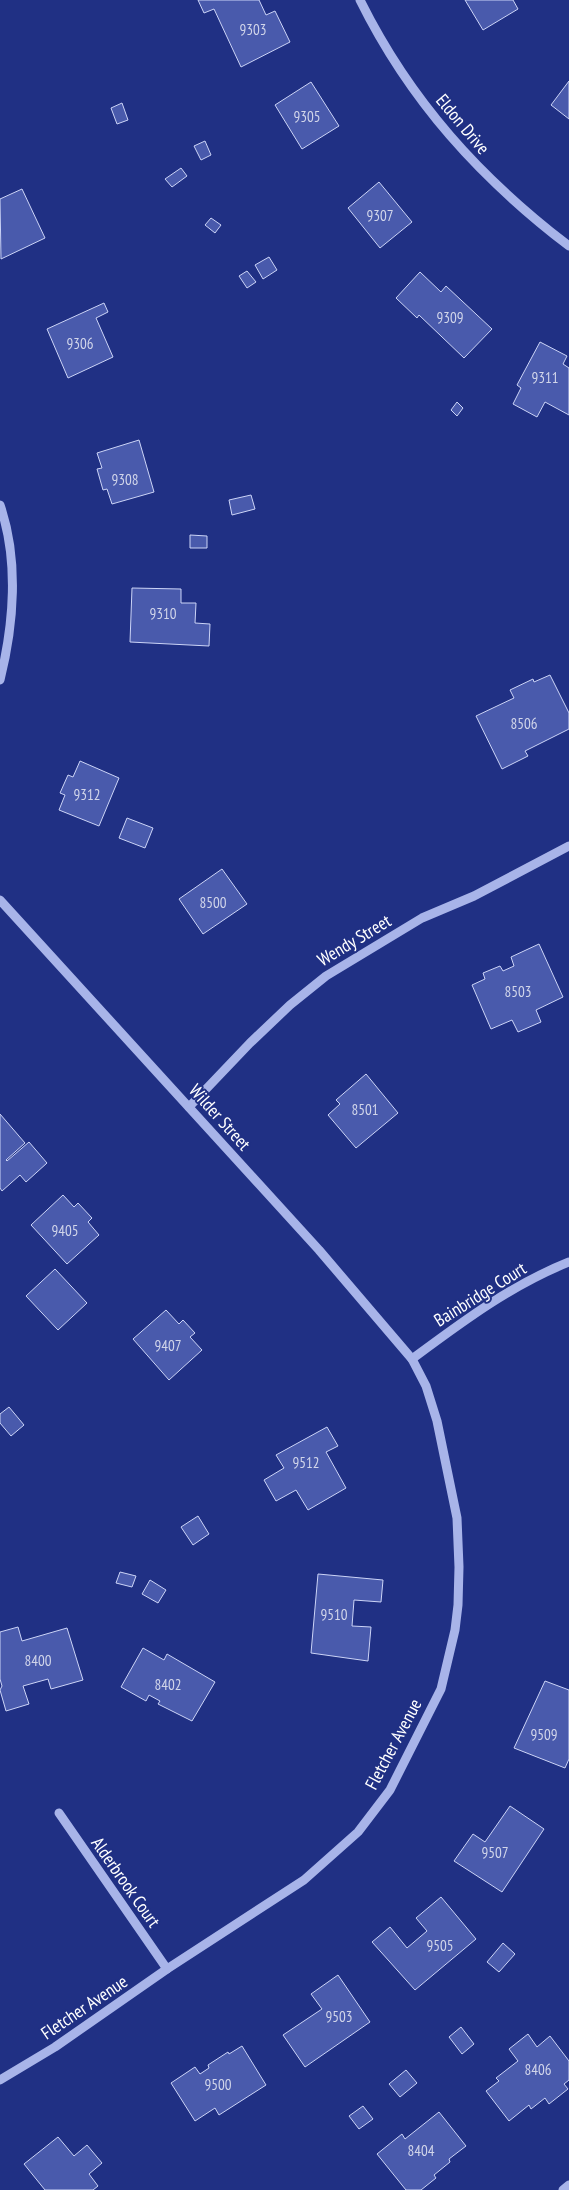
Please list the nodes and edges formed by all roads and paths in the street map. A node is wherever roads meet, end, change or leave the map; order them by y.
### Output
1 (360, 0) edge
2 (569, 246) edge
3 (0, 505) edge
4 (0, 680) edge
5 (569, 846) edge
6 (0, 900) edge
7 (189, 1107) junction
8 (569, 1262) edge
9 (412, 1359) junction
10 (59, 1813) dead end
11 (167, 1970) junction
12 (0, 2080) edge
13 (569, 2185) edge
14 (563, 2190) edge

1 - 2 street, Eldon Drive
3 - 4 street
5 - 7 street, Wendy Street
6 - 7 street, Wilder Street
7 - 9 street, Wilder Street
8 - 9 street, Bainbridge Court
9 - 11 street, Fletcher Avenue
10 - 11 street, Alderbrook Court
11 - 12 street, Fletcher Avenue
13 - 14 street

